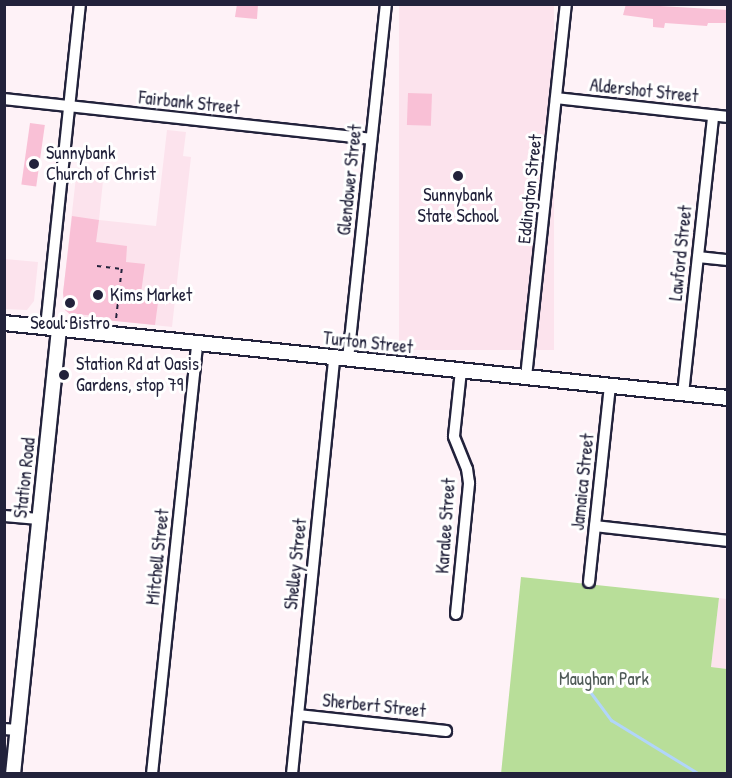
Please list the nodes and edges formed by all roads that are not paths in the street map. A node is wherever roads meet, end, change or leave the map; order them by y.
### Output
1 (80, 4) edge
2 (386, 4) edge
3 (566, 4) edge
4 (556, 98) junction
5 (4, 99) edge
6 (69, 106) junction
7 (713, 116) junction
8 (728, 117) edge
9 (370, 139) junction
10 (698, 257) junction
11 (728, 260) edge
12 (4, 323) edge
13 (52, 328) junction
14 (197, 344) junction
15 (334, 357) junction
16 (348, 359) junction
17 (461, 371) junction
18 (526, 377) junction
19 (610, 386) junction
20 (683, 394) junction
21 (728, 398) edge
22 (4, 516) edge
23 (39, 519) junction
24 (595, 526) junction
25 (728, 541) edge
26 (589, 582) dead end
27 (456, 614) dead end
28 (298, 715) junction
29 (11, 730) edge
30 (446, 731) dead end
31 (13, 774) edge
32 (152, 774) edge
33 (292, 774) edge

1 - 6 street, Station Road
2 - 9 street, Glendower Street
3 - 4 street, Eddington Street
4 - 7 street, Aldershot Street
4 - 18 street, Eddington Street
5 - 6 street, Fairbank Street
6 - 9 street, Fairbank Street
6 - 13 street, Station Road
7 - 8 street, Aldershot Street
7 - 10 street, Lawford Street
9 - 16 street, Glendower Street
10 - 11 street
10 - 20 street, Lawford Street
12 - 13 street, Turton Street
13 - 14 street, Turton Street
13 - 23 street, Station Road
14 - 15 street, Turton Street
14 - 32 street, Mitchell Street
15 - 16 street, Turton Street
15 - 28 street, Shelley Street
16 - 17 street, Turton Street
17 - 18 street, Turton Street
17 - 27 street, Karalee Street
18 - 19 street, Turton Street
19 - 20 street, Turton Street
19 - 24 street, Jamaica Street
20 - 21 street, Turton Street
22 - 23 street
23 - 29 street, Station Road
24 - 25 street
24 - 26 street, Jamaica Street
28 - 30 street, Sherbert Street
28 - 33 street, Shelley Street
29 - 31 street, Station Road

